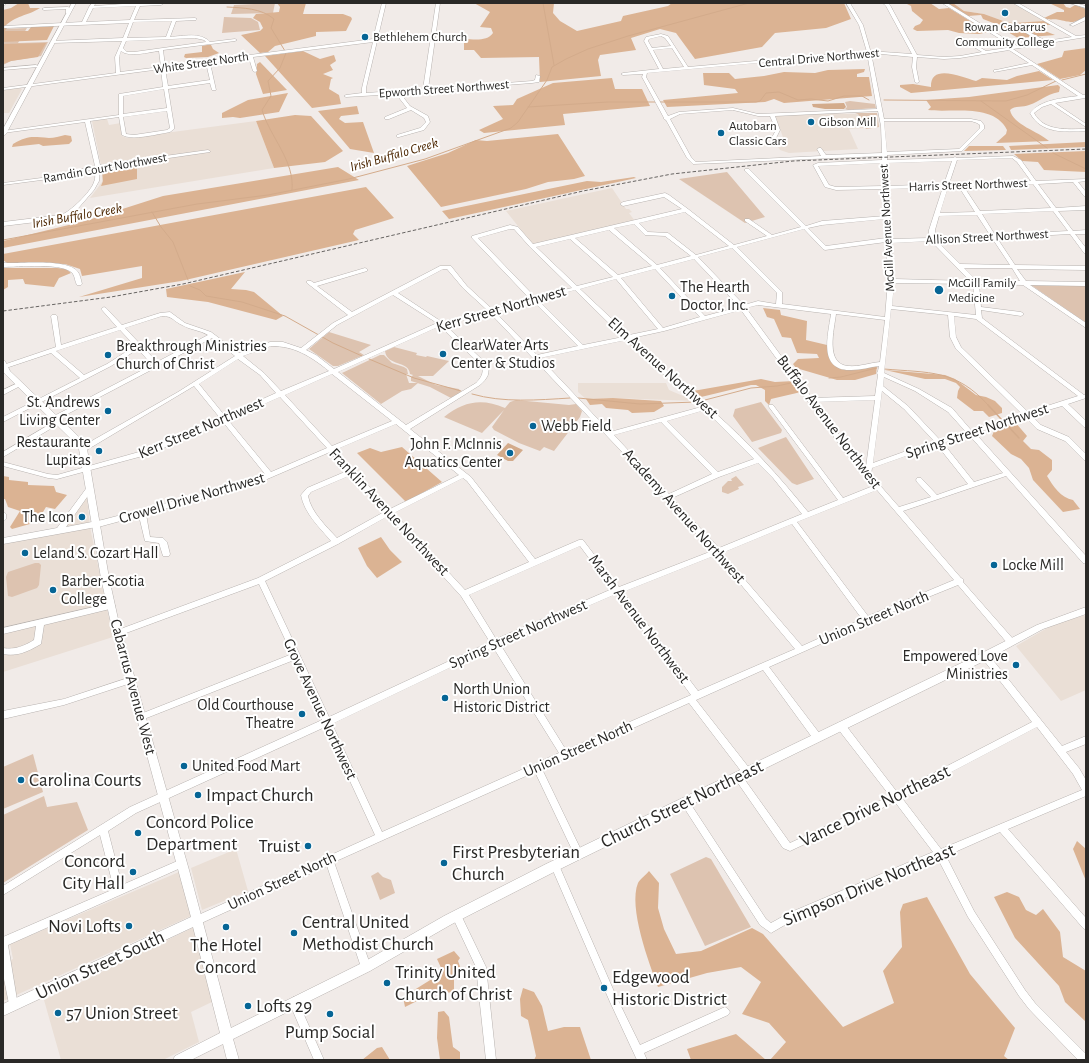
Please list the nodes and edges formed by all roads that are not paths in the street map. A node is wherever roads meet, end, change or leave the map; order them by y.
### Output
1 (72, 3) edge
2 (384, 3) edge
3 (438, 3) edge
4 (848, 3) edge
5 (851, 3) edge
6 (885, 3) edge
7 (944, 3) edge
8 (1015, 3) edge
9 (1072, 3) edge
10 (138, 4) edge
11 (161, 4) edge
12 (92, 5) edge
13 (1086, 7) edge
14 (44, 9) dead end
15 (68, 10) junction
16 (854, 11) junction
17 (1086, 18) edge
18 (195, 19) dead end
19 (174, 20) junction
20 (131, 22) junction
21 (83, 24) junction
22 (1072, 24) dead end
23 (59, 25) junction
24 (5, 27) dead end
25 (1018, 27) dead end
26 (1086, 36) edge
27 (168, 38) junction
28 (962, 38) dead end
29 (1076, 38) junction
30 (124, 40) junction
31 (235, 40) dead end
32 (375, 40) junction
33 (52, 42) junction
34 (209, 43) junction
35 (1046, 43) junction
36 (674, 47) junction
37 (1017, 48) junction
38 (651, 49) junction
39 (1010, 49) junction
40 (161, 50) junction
41 (121, 51) junction
42 (869, 52) junction
43 (986, 53) junction
44 (915, 55) junction
45 (251, 56) junction
46 (208, 62) junction
47 (1033, 64) junction
48 (36, 66) junction
49 (163, 68) junction
50 (3, 69) edge
51 (687, 69) junction
52 (255, 71) dead end
53 (662, 71) junction
54 (996, 71) dead end
55 (645, 73) junction
56 (118, 74) junction
57 (623, 74) dead end
58 (538, 76) dead end
59 (212, 81) junction
60 (917, 82) dead end
61 (27, 86) junction
62 (166, 88) junction
63 (3, 89) edge
64 (214, 89) dead end
65 (424, 91) junction
66 (398, 93) junction
67 (364, 94) junction
68 (346, 96) dead end
69 (1084, 96) edge
70 (1086, 100) edge
71 (1052, 103) junction
72 (169, 109) junction
73 (410, 109) junction
74 (880, 110) junction
75 (772, 114) junction
76 (121, 116) junction
77 (387, 118) dead end
78 (666, 119) junction
79 (87, 120) junction
80 (882, 120) junction
81 (1086, 126) edge
82 (1086, 130) edge
83 (3, 131) edge
84 (399, 136) dead end
85 (773, 139) dead end
86 (819, 149) dead end
87 (208, 151) dead end
88 (884, 154) junction
89 (824, 156) junction
90 (955, 158) junction
91 (884, 161) junction
92 (97, 167) junction
93 (746, 170) dead end
94 (1086, 180) edge
95 (1075, 181) junction
96 (1034, 182) junction
97 (3, 184) edge
98 (960, 185) junction
99 (947, 186) junction
100 (885, 188) junction
101 (1086, 195) edge
102 (623, 204) dead end
103 (1086, 208) edge
104 (686, 210) junction
105 (1055, 210) junction
106 (978, 213) junction
107 (938, 215) junction
108 (887, 217) junction
109 (748, 220) dead end
110 (634, 222) junction
111 (3, 224) edge
112 (804, 227) junction
113 (610, 228) junction
114 (1086, 232) edge
115 (1072, 233) junction
116 (771, 236) junction
117 (571, 237) junction
118 (993, 237) junction
119 (932, 240) junction
120 (889, 241) junction
121 (532, 246) junction
122 (733, 246) junction
123 (1086, 252) edge
124 (695, 257) junction
125 (3, 265) edge
126 (960, 266) junction
127 (656, 267) junction
128 (1013, 267) junction
129 (1086, 268) edge
130 (365, 270) dead end
131 (617, 277) junction
132 (891, 281) junction
133 (975, 282) junction
134 (1024, 283) junction
135 (79, 284) dead end
136 (1086, 284) edge
137 (576, 288) junction
138 (394, 293) junction
139 (534, 300) junction
140 (742, 306) junction
141 (779, 306) junction
142 (889, 307) junction
143 (978, 308) junction
144 (104, 309) dead end
145 (491, 311) junction
146 (834, 312) junction
147 (1020, 314) dead end
148 (352, 315) junction
149 (950, 315) junction
150 (54, 316) dead end
151 (704, 318) junction
152 (978, 318) junction
153 (887, 319) junction
154 (441, 324) junction
155 (1086, 326) edge
156 (121, 328) junction
157 (662, 330) junction
158 (212, 336) junction
159 (628, 338) junction
160 (138, 346) junction
161 (582, 347) junction
162 (59, 349) junction
163 (302, 350) junction
164 (52, 351) junction
165 (237, 356) junction
166 (536, 357) junction
167 (882, 364) junction
168 (156, 365) junction
169 (3, 366) edge
170 (333, 371) junction
171 (880, 372) junction
172 (84, 378) junction
173 (195, 383) junction
174 (20, 384) junction
175 (879, 386) junction
176 (3, 393) edge
177 (280, 394) junction
178 (1085, 396) edge
179 (878, 398) junction
180 (812, 400) junction
181 (38, 402) junction
182 (1063, 403) junction
183 (771, 406) dead end
184 (706, 408) junction
185 (1026, 415) junction
186 (223, 419) junction
187 (3, 420) edge
188 (58, 420) junction
189 (663, 420) junction
190 (397, 421) junction
191 (1086, 425) edge
192 (406, 428) junction
193 (970, 432) junction
194 (610, 434) junction
195 (939, 442) junction
196 (83, 448) junction
197 (332, 450) junction
198 (3, 455) edge
199 (1086, 458) edge
200 (760, 460) junction
201 (3, 464) edge
202 (869, 467) junction
203 (87, 469) junction
204 (352, 472) junction
205 (1006, 474) junction
206 (464, 475) junction
207 (717, 475) junction
208 (868, 475) junction
209 (270, 476) junction
210 (919, 480) dead end
211 (973, 485) junction
212 (878, 487) junction
213 (90, 488) junction
214 (668, 497) junction
215 (935, 497) junction
216 (842, 501) junction
217 (898, 510) junction
218 (142, 513) junction
219 (388, 513) junction
220 (3, 514) edge
221 (807, 515) junction
222 (3, 519) edge
223 (793, 521) junction
224 (96, 524) junction
225 (60, 530) junction
226 (3, 541) edge
227 (336, 542) junction
228 (717, 551) junction
229 (166, 554) dead end
230 (1086, 561) edge
231 (534, 563) junction
232 (261, 580) junction
233 (960, 581) junction
234 (617, 590) junction
235 (464, 594) junction
236 (111, 606) junction
237 (1086, 610) edge
238 (867, 620) junction
239 (40, 622) junction
240 (3, 631) edge
241 (118, 633) junction
242 (1011, 642) junction
243 (496, 643) junction
244 (801, 650) junction
245 (3, 651) edge
246 (296, 656) junction
247 (985, 656) junction
248 (764, 666) junction
249 (131, 680) junction
250 (694, 698) junction
251 (3, 715) edge
252 (141, 717) junction
253 (327, 722) junction
254 (1037, 723) junction
255 (841, 726) junction
256 (817, 737) junction
257 (1086, 740) edge
258 (1060, 751) junction
259 (565, 755) junction
260 (537, 768) junction
261 (1076, 771) junction
262 (747, 772) junction
263 (737, 776) junction
264 (1086, 777) edge
265 (1086, 788) edge
266 (1086, 792) edge
267 (163, 796) junction
268 (897, 797) junction
269 (685, 803) junction
270 (1002, 828) junction
271 (102, 829) junction
272 (380, 837) junction
273 (940, 854) junction
274 (579, 855) junction
275 (329, 860) junction
276 (182, 863) junction
277 (555, 866) junction
278 (3, 891) edge
279 (119, 891) junction
280 (457, 916) junction
281 (197, 920) junction
282 (1086, 925) edge
283 (3, 944) edge
284 (366, 967) junction
285 (294, 1002) junction
286 (8, 1008) edge
287 (725, 1012) dead end
288 (227, 1036) junction
289 (638, 1051) junction
290 (179, 1060) edge
291 (233, 1060) edge
292 (319, 1060) edge
293 (491, 1060) edge
294 (642, 1060) edge
295 (1085, 1060) edge

1 - 15 main road
2 - 32 street
3 - 65 street
4 - 16 main road
5 - 16 main road
6 - 44 street
7 - 37 street
8 - 29 street
9 - 13 street
10 - 11 street
10 - 12 street
10 - 20 street
12 - 21 street
14 - 15 street
15 - 23 main road
16 - 42 main road
17 - 22 street
18 - 19 street
19 - 20 street
19 - 27 street
20 - 21 street
20 - 30 street
21 - 23 street
23 - 24 street
23 - 33 main road
23 - 48 main road
25 - 35 street
26 - 29 street, Central Drive Northwest
27 - 30 street
27 - 34 street
28 - 43 street
29 - 35 street, Central Drive Northwest
30 - 33 street
30 - 41 street
31 - 34 street
32 - 45 street, White Street North
32 - 67 street
33 - 61 main road
34 - 40 street
35 - 37 street, Central Drive Northwest
36 - 38 street
36 - 38 street
36 - 51 street
37 - 39 street, Central Drive Northwest
38 - 53 street
39 - 43 street, Central Drive Northwest
39 - 47 street
40 - 41 street
40 - 49 street
41 - 56 street
42 - 44 street, Central Drive Northwest
42 - 51 street, Central Drive Northwest
42 - 74 street, McGill Avenue Northwest
43 - 44 street, Central Drive Northwest
44 - 60 street
45 - 46 street, White Street North
45 - 52 street
46 - 49 street, White Street North
46 - 59 street
47 - 54 street
47 - 69 street
48 - 50 street
48 - 61 main road
49 - 56 street, White Street North
49 - 62 street
51 - 53 street, Central Drive Northwest
53 - 55 street, Central Drive Northwest
55 - 57 street, Central Drive Northwest
55 - 78 street
56 - 61 street, White Street North
58 - 65 street, Epworth Street Northwest
59 - 62 street
59 - 64 street
61 - 63 street, White Street North
61 - 83 main road
62 - 72 street
62 - 76 street
65 - 66 street, Epworth Street Northwest
66 - 67 street, Epworth Street Northwest
66 - 73 street
67 - 68 street, Epworth Street Northwest
69 - 70 street
69 - 71 street
71 - 81 street
71 - 82 street
72 - 76 street
72 - 76 street
73 - 77 street
73 - 84 street
74 - 75 street
74 - 80 street, McGill Avenue Northwest
75 - 78 street
75 - 85 street
76 - 79 street
78 - 89 street
79 - 83 street
79 - 92 street
80 - 88 street, McGill Avenue Northwest
80 - 88 street
86 - 89 street
87 - 92 street, Ramdin Court Northwest
88 - 89 street
88 - 91 street, McGill Avenue Northwest
90 - 91 street
90 - 96 street
90 - 99 street
91 - 100 street, McGill Avenue Northwest
91 - 100 street, Harris Street Northwest
92 - 97 street, Ramdin Court Northwest
92 - 111 street
93 - 112 street
94 - 95 street, Harris Street Northwest
95 - 96 street, Harris Street Northwest
95 - 101 street
96 - 98 street, Harris Street Northwest
96 - 105 street
98 - 99 street, Harris Street Northwest
98 - 106 street
99 - 100 street, Harris Street Northwest
99 - 107 street
100 - 108 street, McGill Avenue Northwest
102 - 104 street
103 - 105 street
104 - 110 street
104 - 122 street
105 - 106 street
105 - 115 street
106 - 107 street
106 - 118 street
107 - 119 street
108 - 112 street, Kerr Street Northwest
108 - 120 street, McGill Avenue Northwest
109 - 116 street
110 - 113 street
110 - 124 street, Buffalo Avenue Northwest
112 - 116 street, Kerr Street Northwest
112 - 120 street, Allison Street Northwest
113 - 117 street
113 - 127 street
114 - 115 street, Allison Street Northwest
115 - 118 street, Allison Street Northwest
115 - 123 street
116 - 122 street, Kerr Street Northwest
117 - 121 street
117 - 131 street
118 - 119 street, Allison Street Northwest
118 - 128 street
119 - 120 street, Allison Street Northwest
119 - 126 street
120 - 132 street, McGill Avenue Northwest
121 - 137 street, Elm Avenue Northwest
121 - 139 street, Elm Avenue Northwest
122 - 124 street, Kerr Street Northwest
122 - 141 street
124 - 127 street, Kerr Street Northwest
124 - 140 street, Buffalo Avenue Northwest
125 - 135 street
126 - 128 street
126 - 133 street
127 - 131 street, Kerr Street Northwest
127 - 151 street
128 - 129 street
128 - 134 street
130 - 148 street
131 - 137 street, Kerr Street Northwest
131 - 157 street
132 - 133 street
132 - 142 street, McGill Avenue Northwest
133 - 134 street
133 - 143 street
134 - 136 street
134 - 155 street
137 - 139 street, Kerr Street Northwest
137 - 159 street, Elm Avenue Northwest
138 - 145 street, Academy Avenue Northwest
138 - 148 street
138 - 154 street
139 - 145 street, Kerr Street Northwest
139 - 161 street
140 - 141 street
140 - 151 street
140 - 180 street, Buffalo Avenue Northwest
141 - 146 street
142 - 149 street
142 - 153 street, McGill Avenue Northwest
143 - 147 street
143 - 152 street
144 - 156 street
145 - 154 street, Kerr Street Northwest
145 - 166 street, Academy Avenue Northwest
146 - 153 street
146 - 167 street
148 - 163 street
149 - 152 street
149 - 185 street
150 - 162 street
151 - 157 street
152 - 178 street
153 - 167 street, McGill Avenue Northwest
154 - 170 street, Kerr Street Northwest
154 - 192 street
156 - 158 street, Franklin Avenue Northwest
156 - 160 street
156 - 162 street
157 - 159 street
158 - 165 street, Franklin Avenue Northwest
158 - 168 street
159 - 161 street
159 - 184 street, Elm Avenue Northwest
160 - 168 street
160 - 172 street
161 - 166 street
162 - 164 street
163 - 165 street
163 - 170 street
164 - 169 street
164 - 172 street
165 - 173 street
165 - 177 street, Franklin Avenue Northwest
166 - 194 street, Academy Avenue Northwest
167 - 171 street, McGill Avenue Northwest
168 - 188 street
169 - 174 main road
170 - 177 street, Kerr Street Northwest
170 - 190 street
171 - 175 street, McGill Avenue Northwest
171 - 193 street
172 - 181 street
173 - 186 street
173 - 196 street
174 - 176 street
174 - 181 main road
175 - 179 street, McGill Avenue Northwest
175 - 195 street
177 - 186 street, Kerr Street Northwest
177 - 197 street, Franklin Avenue Northwest
178 - 182 street, Spring Street Northwest
179 - 180 street
179 - 202 street, McGill Avenue Northwest
180 - 208 street, Buffalo Avenue Northwest
181 - 187 street
181 - 188 main road
182 - 185 street, Spring Street Northwest
182 - 191 street
183 - 216 street
184 - 189 street
184 - 200 street, Elm Avenue Northwest
185 - 193 street, Spring Street Northwest
185 - 199 street
186 - 203 street, Kerr Street Northwest
186 - 209 street
188 - 196 main road
188 - 198 street
189 - 194 street
189 - 207 street
190 - 192 street
190 - 197 street, Crowell Drive Northwest
192 - 206 street
193 - 195 street, Spring Street Northwest
193 - 205 street
194 - 214 street, Academy Avenue Northwest
195 - 202 street, Spring Street Northwest
195 - 211 street
196 - 203 main road, Cabarrus Avenue West
197 - 204 street, Franklin Avenue Northwest
197 - 209 street, Crowell Drive Northwest
200 - 207 street
200 - 221 street, Elm Avenue Northwest
201 - 203 street, Kerr Street Northwest
202 - 208 street, McGill Avenue Northwest
203 - 213 main road, Cabarrus Avenue West
204 - 219 street, Franklin Avenue Northwest
204 - 227 street
205 - 211 street
205 - 230 street
206 - 219 street
206 - 231 street
207 - 214 street
208 - 212 street, Buffalo Avenue Northwest
209 - 218 street, Crowell Drive Northwest
210 - 215 street
211 - 215 street
212 - 216 street, Spring Street Northwest
212 - 217 street, Buffalo Avenue Northwest
213 - 224 main road, Cabarrus Avenue West
213 - 225 street
214 - 228 street, Academy Avenue Northwest
215 - 217 street
216 - 221 street, Spring Street Northwest
217 - 233 street, Buffalo Avenue Northwest
218 - 224 street, Crowell Drive Northwest
218 - 229 street
219 - 227 street
219 - 235 street, Franklin Avenue Northwest
220 - 222 street
221 - 223 street, Spring Street Northwest
223 - 228 street, Spring Street Northwest
223 - 238 street
224 - 225 street, Crowell Drive Northwest
224 - 236 main road, Cabarrus Avenue West
225 - 226 street, Crowell Drive Northwest
227 - 232 street
228 - 234 street, Spring Street Northwest
228 - 244 street, Academy Avenue Northwest
231 - 234 street, Marsh Avenue Northwest
231 - 235 street
232 - 241 street
232 - 246 street, Grove Avenue Northwest
233 - 238 street, Union Street North
233 - 242 street, Buffalo Avenue Northwest
234 - 243 street, Spring Street Northwest
234 - 250 street, Marsh Avenue Northwest
235 - 243 street, Franklin Avenue Northwest
236 - 239 street
236 - 241 main road, Cabarrus Avenue West
237 - 242 main road, Church Street Northeast
238 - 244 street, Union Street North
239 - 240 street
239 - 245 street
241 - 249 main road, Cabarrus Avenue West
242 - 247 main road, Church Street Northeast
243 - 253 street, Spring Street Northwest
243 - 259 street, Franklin Avenue Northwest
244 - 248 street, Union Street North
246 - 252 street
246 - 253 street, Grove Avenue Northwest
247 - 254 street
247 - 255 main road, Church Street Northeast
248 - 250 street, Union Street North
248 - 256 street
249 - 251 street
249 - 252 main road, Cabarrus Avenue West
250 - 259 street, Union Street North
250 - 262 street, Marsh Avenue Northwest
252 - 267 main road, Cabarrus Avenue West
253 - 267 street, Spring Street Northwest
253 - 272 street, Grove Avenue Northwest
254 - 258 street
254 - 268 street, Vance Drive Northeast
255 - 256 main road, Church Street Northeast
255 - 268 street
256 - 262 main road, Church Street Northeast
257 - 258 street
258 - 261 street
259 - 260 street, Union Street North
260 - 272 street, Union Street North
260 - 274 street
261 - 264 street
261 - 265 street
262 - 263 main road, Church Street Northeast
263 - 268 street, Vance Drive Northeast
263 - 269 main road, Church Street Northeast
266 - 270 street, Simpson Drive Northeast
267 - 271 street, Spring Street Northwest
267 - 276 main road, Cabarrus Avenue West
268 - 273 street
269 - 273 street, Simpson Drive Northeast
269 - 274 main road, Church Street Northeast
270 - 273 street, Simpson Drive Northeast
270 - 282 street
271 - 278 street, Spring Street Northwest
271 - 279 street
272 - 275 street, Union Street North
273 - 295 street
274 - 277 main road, Church Street Northeast
275 - 281 street, Union Street North
275 - 284 street
276 - 279 street
276 - 281 main road, Cabarrus Avenue West
277 - 280 main road, Church Street Northeast
277 - 289 street
279 - 283 street
280 - 284 main road, Church Street Northeast
280 - 293 street
281 - 286 main road, Union Street South
281 - 288 main road, Cabarrus Avenue West
283 - 286 street
284 - 285 main road, Church Street Northeast
285 - 288 main road, Church Street Northeast
285 - 292 street
287 - 289 street
288 - 290 main road, Church Street Northeast
288 - 291 main road, Cabarrus Avenue West
289 - 294 street

